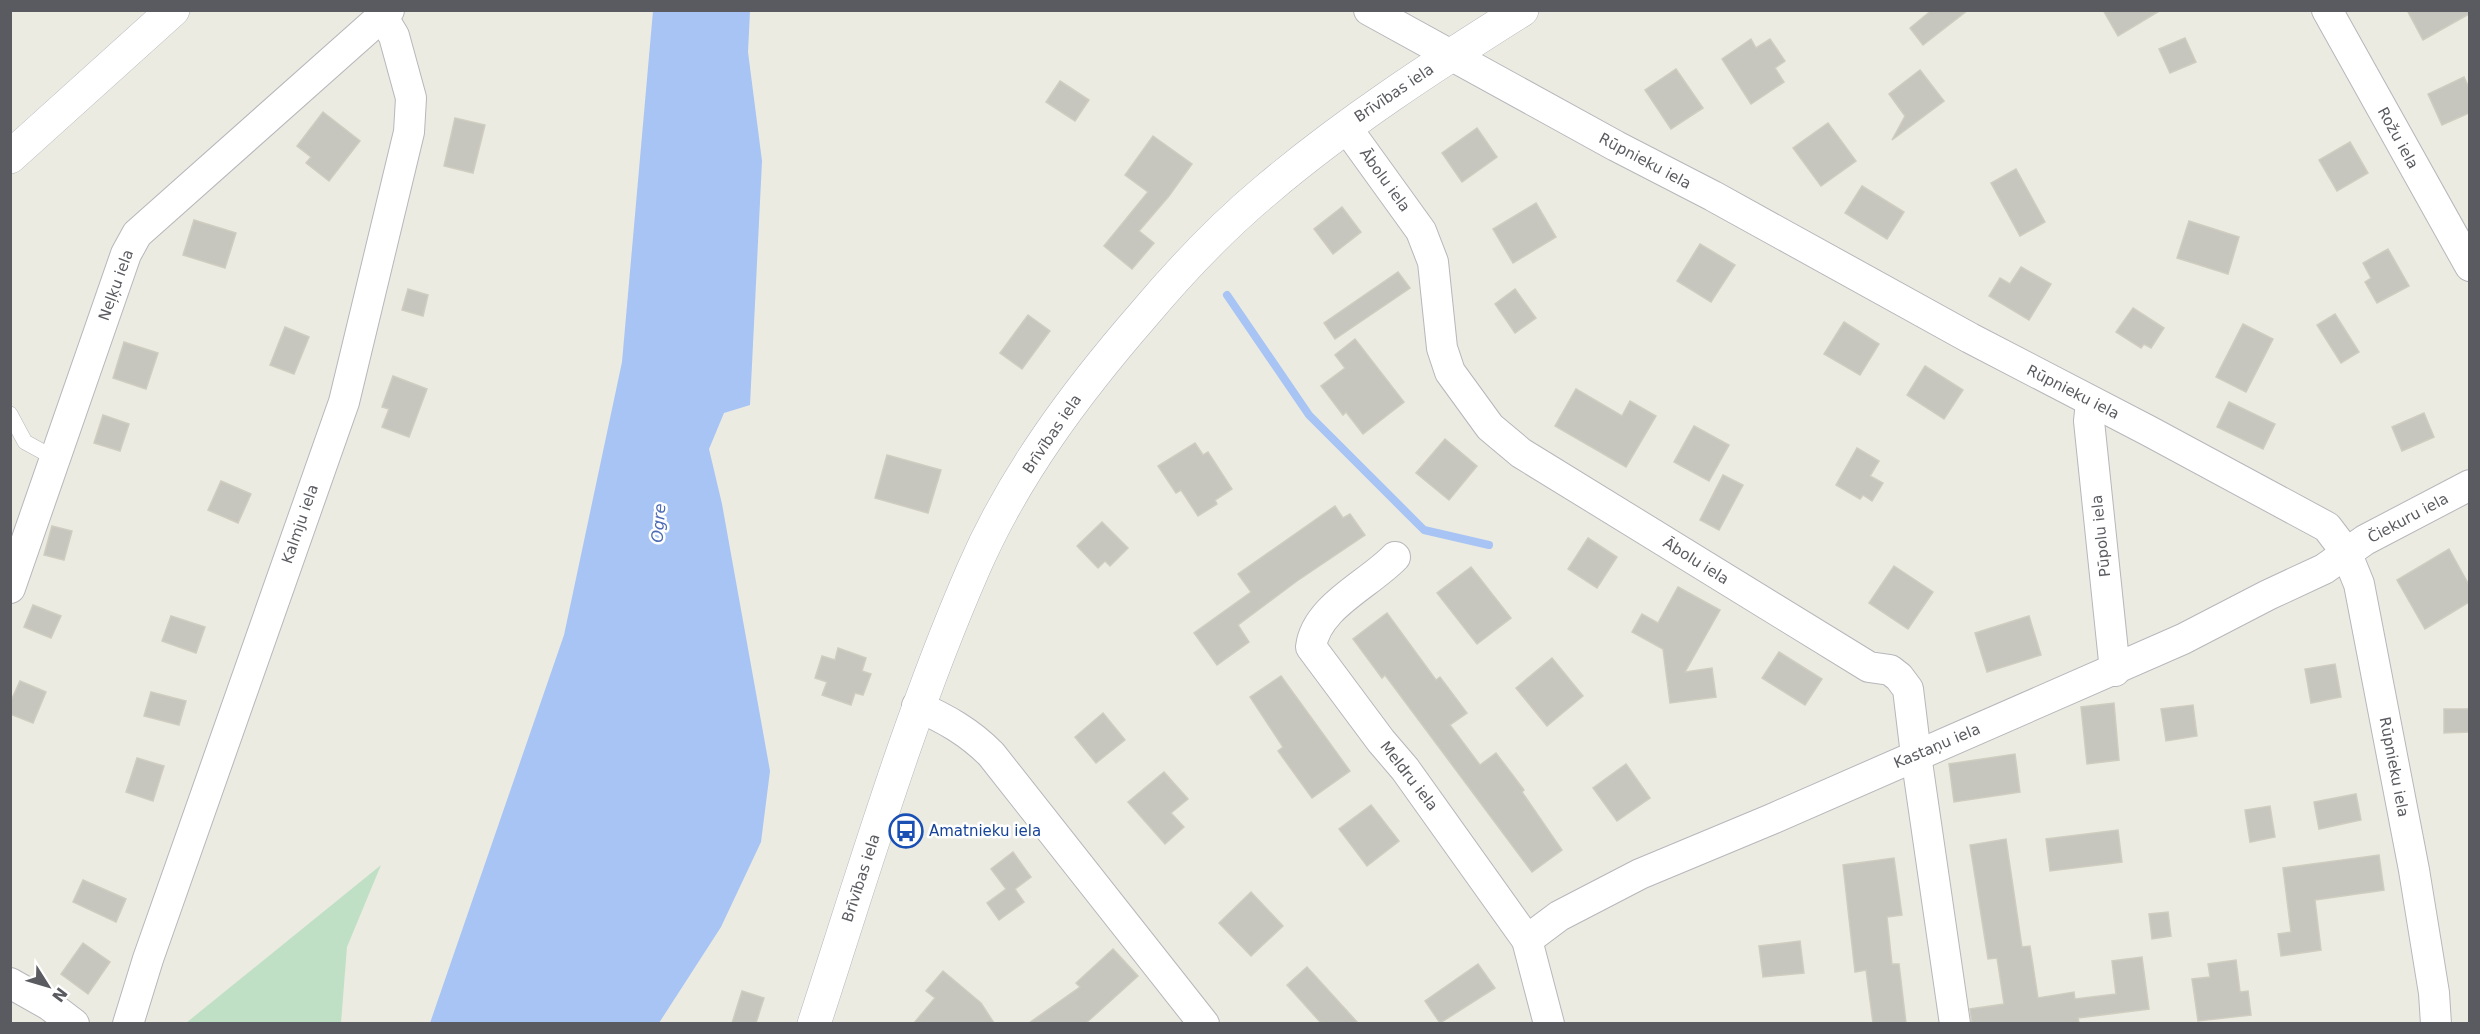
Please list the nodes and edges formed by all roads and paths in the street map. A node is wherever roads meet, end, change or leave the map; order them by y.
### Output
1 (173, 10) edge
2 (1369, 10) edge
3 (1522, 10) edge
4 (2327, 10) edge
5 (386, 14) edge
6 (1450, 56) junction
7 (1346, 127) junction
8 (10, 157) edge
9 (2469, 266) edge
10 (2091, 402) junction
11 (10, 414) edge
12 (56, 459) junction
13 (2469, 484) edge
14 (2346, 552) junction
15 (1395, 557) dead end
16 (10, 588) edge
17 (2115, 671) junction
18 (917, 706) junction
19 (1916, 755) junction
20 (1527, 940) junction
21 (10, 983) edge
22 (74, 1023) edge
23 (128, 1023) edge
24 (814, 1023) edge
25 (1204, 1023) edge
26 (1549, 1023) edge
27 (1954, 1023) edge
28 (2436, 1023) edge

1 - 8 main road
2 - 6 street, Rūpnieku iela
3 - 6 main road, Brīvības iela
4 - 9 street, Rožu iela
5 - 12 street, Neļķu iela
5 - 23 street, Kalmju iela
6 - 7 main road, Brīvības iela
6 - 10 street, Rūpnieku iela
7 - 18 main road, Brīvības iela
7 - 19 street, Ābolu iela
10 - 14 street, Rūpnieku iela
10 - 17 street, Pūpolu iela
11 - 12 lane
12 - 16 street, Neļķu iela
13 - 14 street, Čiekuru iela
14 - 17 street, Kastaņu iela
14 - 28 street, Rūpnieku iela
15 - 20 street, Meldru iela
17 - 19 street, Kastaņu iela
18 - 24 main road, Brīvības iela
18 - 25 street
19 - 20 street, Kastaņu iela
19 - 27 street, Ābolu iela
20 - 26 street, Meldru iela
21 - 22 street

